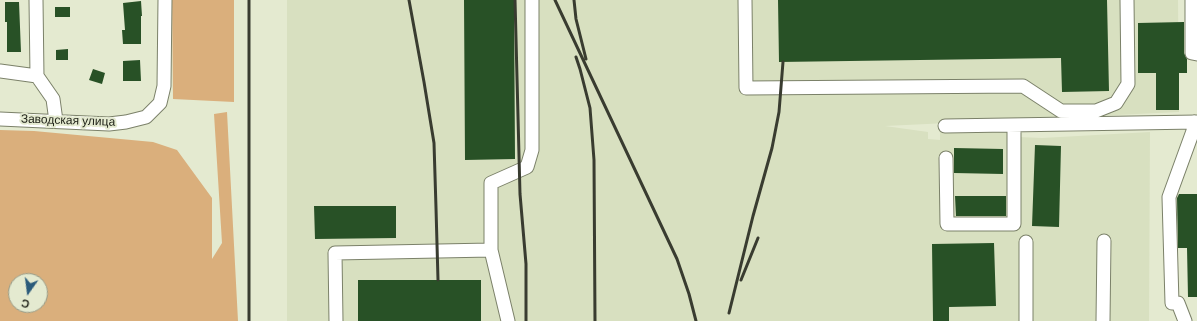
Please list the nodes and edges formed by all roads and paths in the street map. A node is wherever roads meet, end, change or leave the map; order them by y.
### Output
1 (36, 0) edge
2 (165, 0) edge
3 (532, 0) edge
4 (746, 0) edge
5 (1127, 0) edge
6 (1192, 0) edge
7 (1197, 54) edge
8 (0, 71) edge
9 (37, 76) junction
10 (0, 119) edge
11 (56, 121) junction
12 (1195, 122) edge
13 (1014, 125) junction
14 (945, 126) dead end
15 (946, 158) dead end
16 (1104, 240) dead end
17 (1026, 242) dead end
18 (491, 250) junction
19 (336, 321) edge
20 (508, 321) edge
21 (1026, 321) edge
22 (1103, 321) edge
23 (1185, 321) edge

1 - 9 street
2 - 11 street, Заводская улица
3 - 18 street
4 - 5 street
6 - 7 street
8 - 9 street
9 - 11 street
10 - 11 street, Заводская улица
12 - 13 street
12 - 23 street
13 - 14 street
13 - 15 street
16 - 22 street
17 - 21 street
18 - 19 street
18 - 20 street

